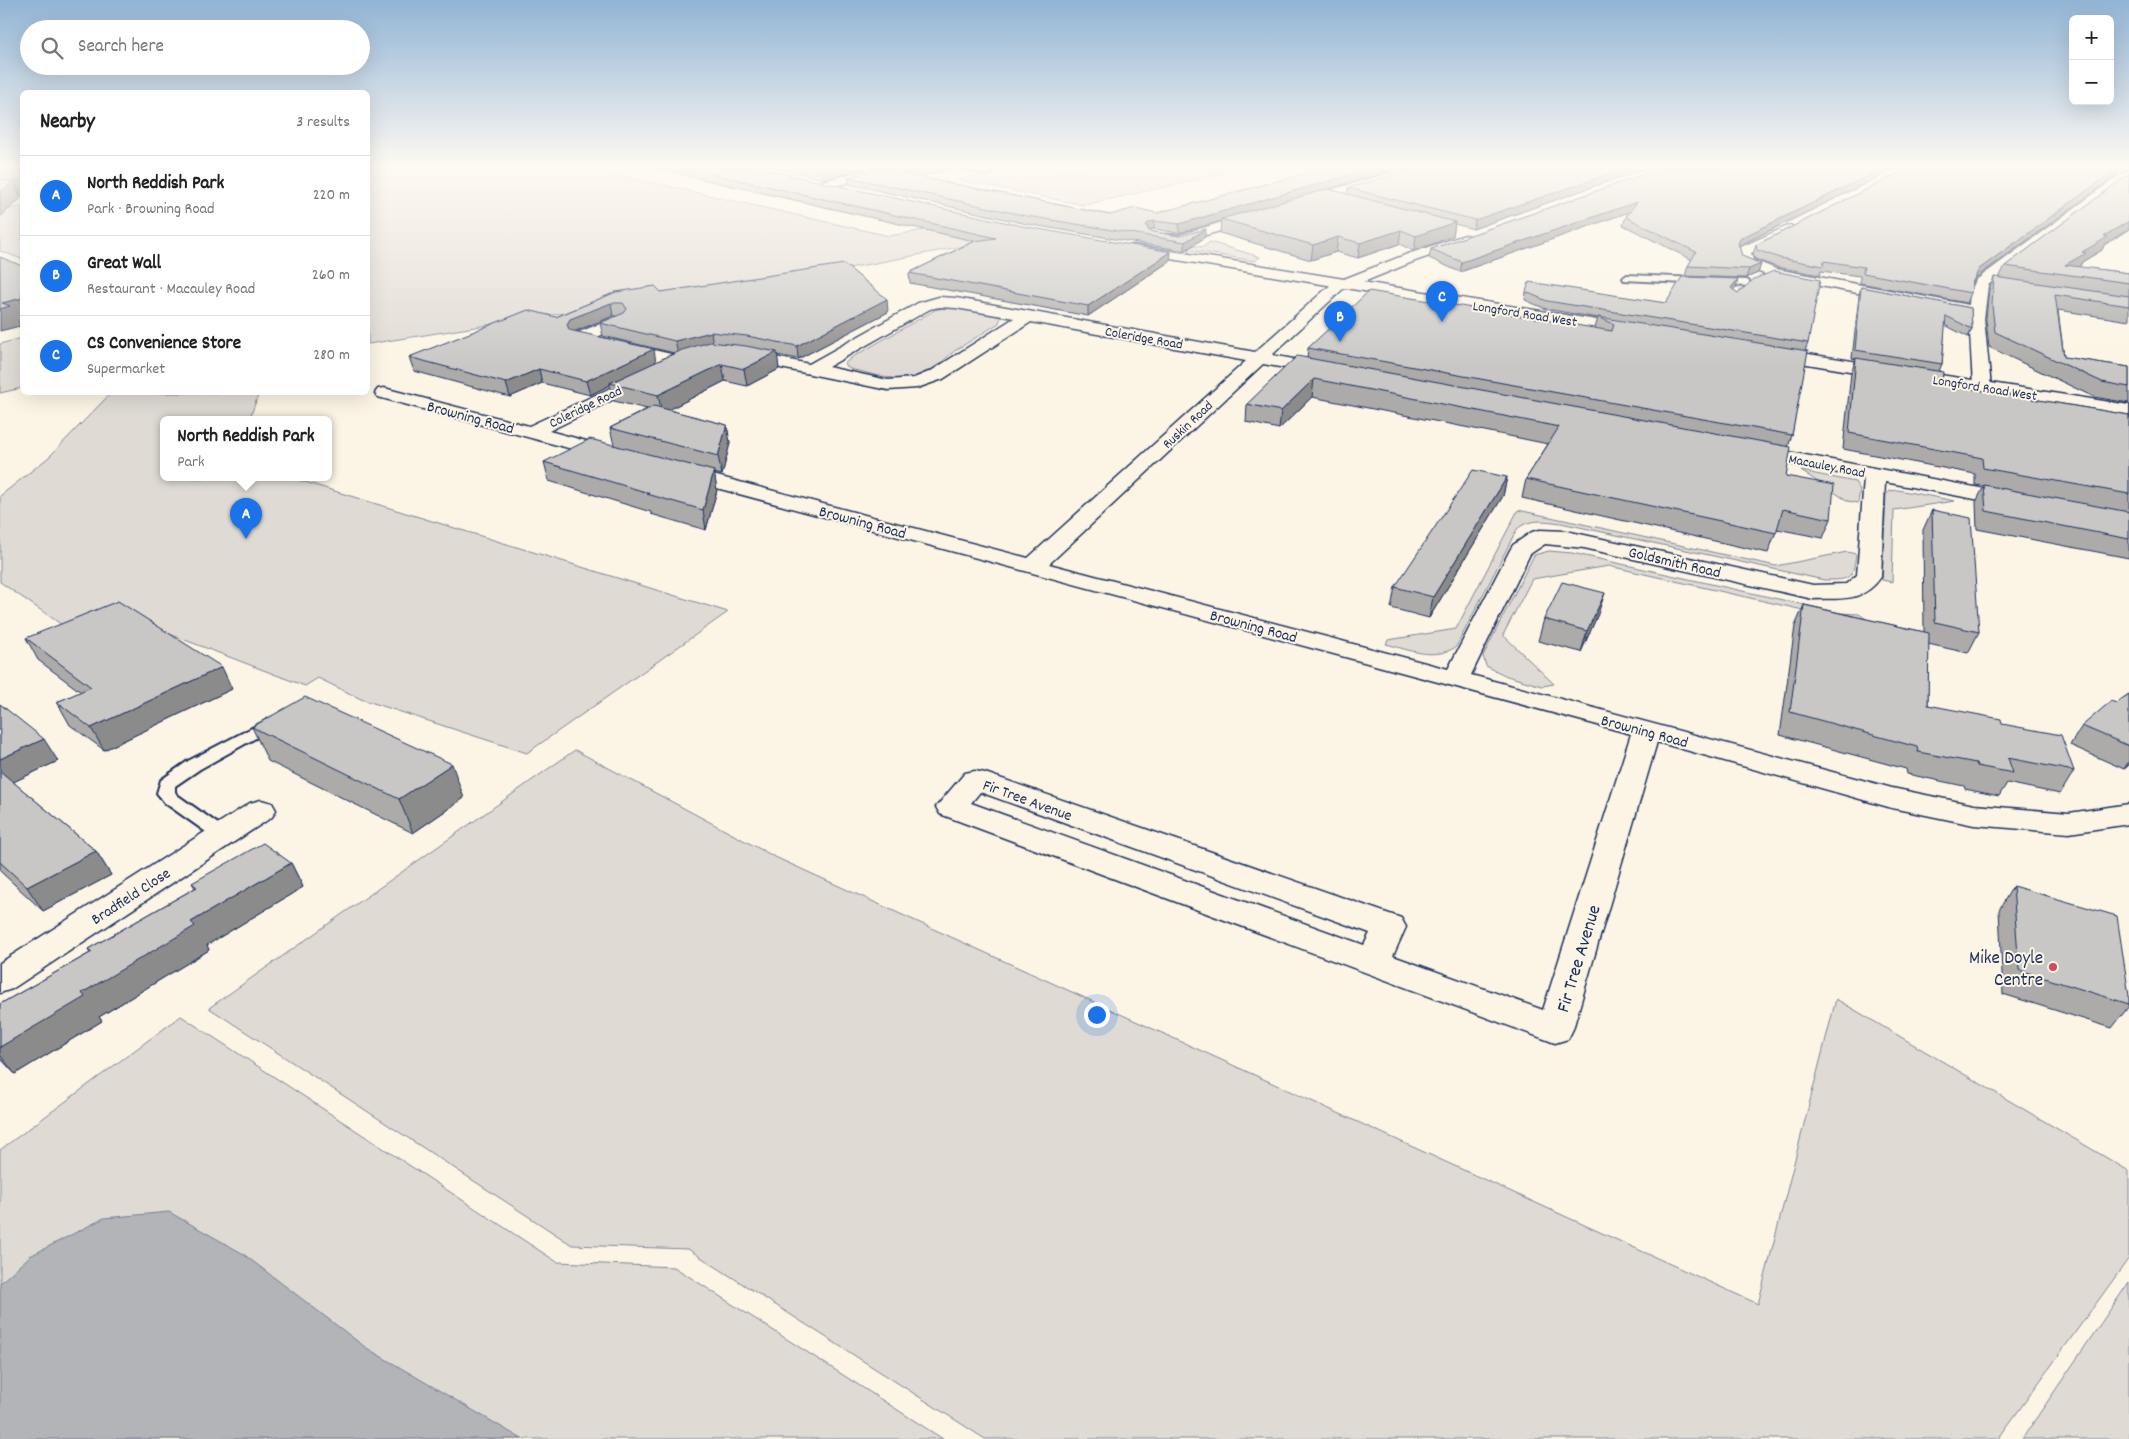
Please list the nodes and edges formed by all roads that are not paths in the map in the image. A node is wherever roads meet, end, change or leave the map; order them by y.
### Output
1 (1154, 235) edge
2 (1192, 235) edge
3 (1472, 235) edge
4 (1777, 235) edge
5 (2047, 235) edge
6 (1179, 239) junction
7 (1200, 242) edge
8 (1120, 246) edge
9 (1627, 278) dead end
10 (1755, 281) junction
11 (1344, 284) junction
12 (1982, 284) junction
13 (2001, 286) edge
14 (1977, 311) junction
15 (1029, 316) junction
16 (620, 321) edge
17 (1647, 333) edge
18 (1756, 350) edge
19 (722, 353) edge
20 (1259, 358) junction
21 (812, 369) junction
22 (1339, 373) edge
23 (1982, 387) junction
24 (384, 392) dead end
25 (2129, 411) edge
26 (530, 432) junction
27 (1734, 448) edge
28 (634, 460) edge
29 (662, 467) edge
30 (1875, 475) junction
31 (2032, 504) edge
32 (1033, 566) junction
33 (1456, 680) junction
34 (286, 715) edge
35 (1646, 730) junction
36 (261, 810) dead end
37 (2129, 814) edge
38 (222, 835) junction
39 (1374, 961) junction
40 (0, 980) edge

1 - 6 street
2 - 6 street
3 - 11 street
4 - 10 street
5 - 12 street
6 - 7 street
8 - 11 street, Longford Road West
9 - 10 lane
10 - 14 street
11 - 17 street, Longford Road West
11 - 20 street, Ruskin Road
12 - 13 street
12 - 14 street
14 - 23 street
15 - 20 street, Coleridge Road
15 - 21 street, Coleridge Road
15 - 21 street
16 - 26 street, Coleridge Road
18 - 23 street, Longford Road West
19 - 21 street
20 - 22 street
20 - 32 street, Ruskin Road
23 - 25 street, Longford Road West
24 - 26 street, Browning Road
26 - 28 street, Browning Road
27 - 30 street, Macauley Road
29 - 32 street, Browning Road
30 - 31 street, Macauley Road
30 - 33 street, Goldsmith Road
32 - 33 street, Browning Road
33 - 35 street, Browning Road
34 - 38 lane
35 - 37 street, Browning Road
35 - 39 street, Fir Tree Avenue
36 - 38 street, Bradfield Close
38 - 40 street, Bradfield Close
39 - 39 street, Fir Tree Avenue

